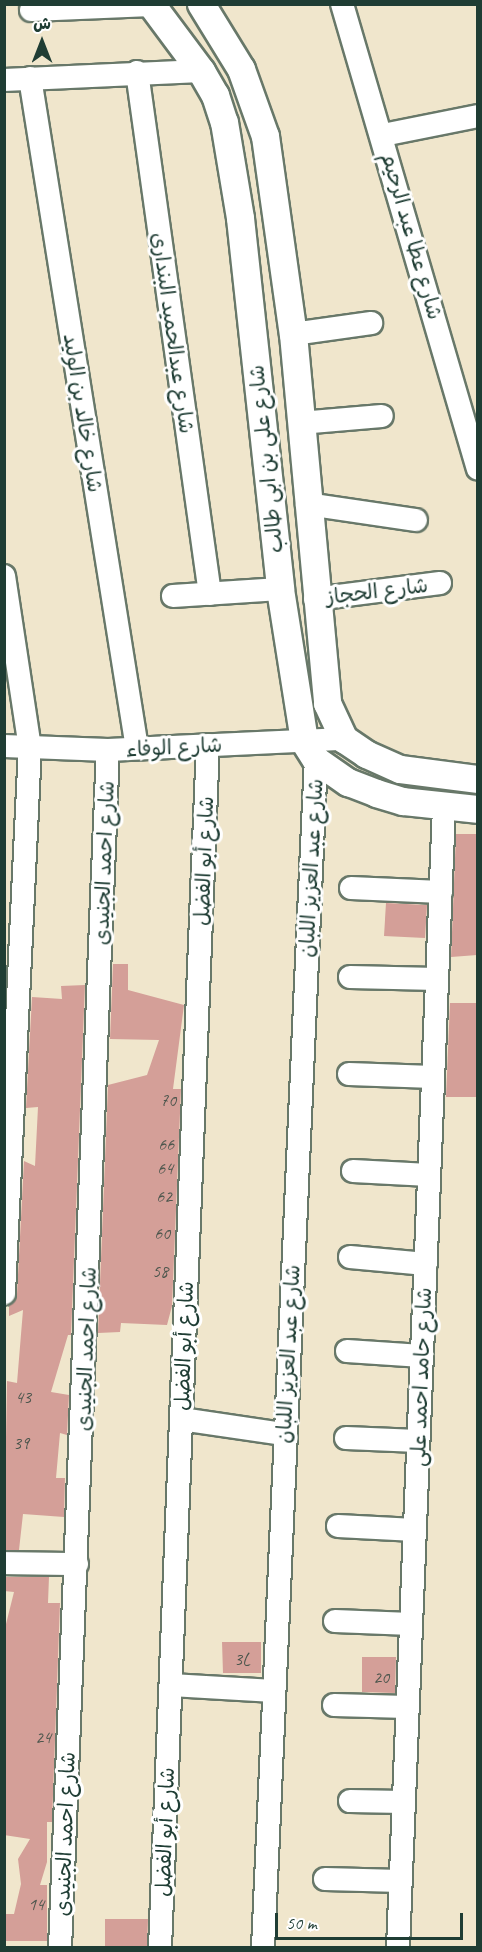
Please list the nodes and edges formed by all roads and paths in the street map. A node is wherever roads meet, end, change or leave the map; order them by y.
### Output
1 (201, 4) edge
2 (342, 4) edge
3 (151, 5) edge
4 (31, 10) dead end
5 (201, 71) junction
6 (136, 72) junction
7 (30, 78) junction
8 (4, 80) edge
9 (477, 116) edge
10 (383, 135) junction
11 (371, 323) dead end
12 (293, 334) junction
13 (382, 416) dead end
14 (300, 423) junction
15 (471, 423) edge
16 (477, 468) edge
17 (307, 504) junction
18 (417, 520) dead end
19 (4, 576) edge
20 (440, 583) dead end
21 (280, 589) junction
22 (210, 594) junction
23 (173, 596) dead end
24 (315, 598) junction
25 (344, 739) junction
26 (208, 745) junction
27 (4, 746) edge
28 (30, 747) junction
29 (137, 748) junction
30 (108, 750) junction
31 (310, 750) junction
32 (477, 779) edge
33 (444, 806) junction
34 (477, 809) edge
35 (351, 888) dead end
36 (441, 892) junction
37 (351, 977) dead end
38 (437, 979) junction
39 (349, 1074) dead end
40 (433, 1077) junction
41 (353, 1171) dead end
42 (429, 1175) junction
43 (351, 1257) dead end
44 (426, 1264) junction
45 (4, 1293) edge
46 (347, 1351) dead end
47 (422, 1356) junction
48 (181, 1419) junction
49 (284, 1434) junction
50 (346, 1438) dead end
51 (418, 1441) junction
52 (338, 1526) dead end
53 (415, 1530) junction
54 (4, 1563) edge
55 (77, 1564) junction
56 (335, 1621) dead end
57 (411, 1624) junction
58 (171, 1685) junction
59 (274, 1691) junction
60 (334, 1705) dead end
61 (407, 1707) junction
62 (350, 1801) dead end
63 (404, 1802) junction
64 (326, 1879) dead end
65 (400, 1881) junction
66 (60, 1947) edge
67 (160, 1947) edge
68 (263, 1947) edge
69 (398, 1947) edge

1 - 12 street, شارع على بن ابى طالب
2 - 10 street, شارع عطا عبد الرحيم
3 - 4 street
3 - 5 street, شارع على بن ابى طالب
5 - 6 street
5 - 21 street, شارع على بن ابى طالب
6 - 7 street
6 - 22 street, شارع عبدالحميد البندارى
7 - 8 street
7 - 29 street, شارع خالد بن الوليد
9 - 10 street
10 - 15 street, شارع عطا عبد الرحيم
11 - 12 street
12 - 14 street, شارع على بن ابى طالب
13 - 14 street
14 - 17 street, شارع على بن ابى طالب
15 - 16 street, شارع عطا عبد الرحيم
17 - 18 street
17 - 24 street, شارع على بن ابى طالب
19 - 28 street
20 - 24 street, شارع الحجاز
21 - 22 street
21 - 31 street, شارع على بن ابى طالب
22 - 23 street
24 - 25 street, شارع على بن ابى طالب
25 - 31 street, شارع الوفاء
25 - 32 street
26 - 29 street, شارع الوفاء
26 - 31 street, شارع الوفاء
26 - 48 street, شارع أبو الفضل
27 - 28 street, شارع الوفاء
28 - 30 street, شارع الوفاء
28 - 45 street
29 - 30 street, شارع الوفاء
30 - 55 street, شارع احمد الجنيدى
31 - 33 street
31 - 49 street, شارع عبد العزيز اللبان
33 - 34 street
33 - 36 street, شارع حامد احمد على
35 - 36 street
36 - 38 street, شارع حامد احمد على
37 - 38 street
38 - 40 street, شارع حامد احمد على
39 - 40 street
40 - 42 street, شارع حامد احمد على
41 - 42 street
42 - 44 street, شارع حامد احمد على
43 - 44 street
44 - 47 street, شارع حامد احمد على
46 - 47 street
47 - 51 street, شارع حامد احمد على
48 - 49 street
48 - 58 street, شارع أبو الفضل
49 - 59 street, شارع عبد العزيز اللبان
50 - 51 street
51 - 53 street, شارع حامد احمد على
52 - 53 street
53 - 57 street, شارع حامد احمد على
54 - 55 street
55 - 66 street, شارع احمد الجنيدى
56 - 57 street
57 - 61 street, شارع حامد احمد على
58 - 59 street
58 - 67 street, شارع أبو الفضل
59 - 68 street, شارع عبد العزيز اللبان
60 - 61 street
61 - 63 street, شارع حامد احمد على
62 - 63 street
63 - 65 street, شارع حامد احمد على
64 - 65 street
65 - 69 street, شارع حامد احمد على

